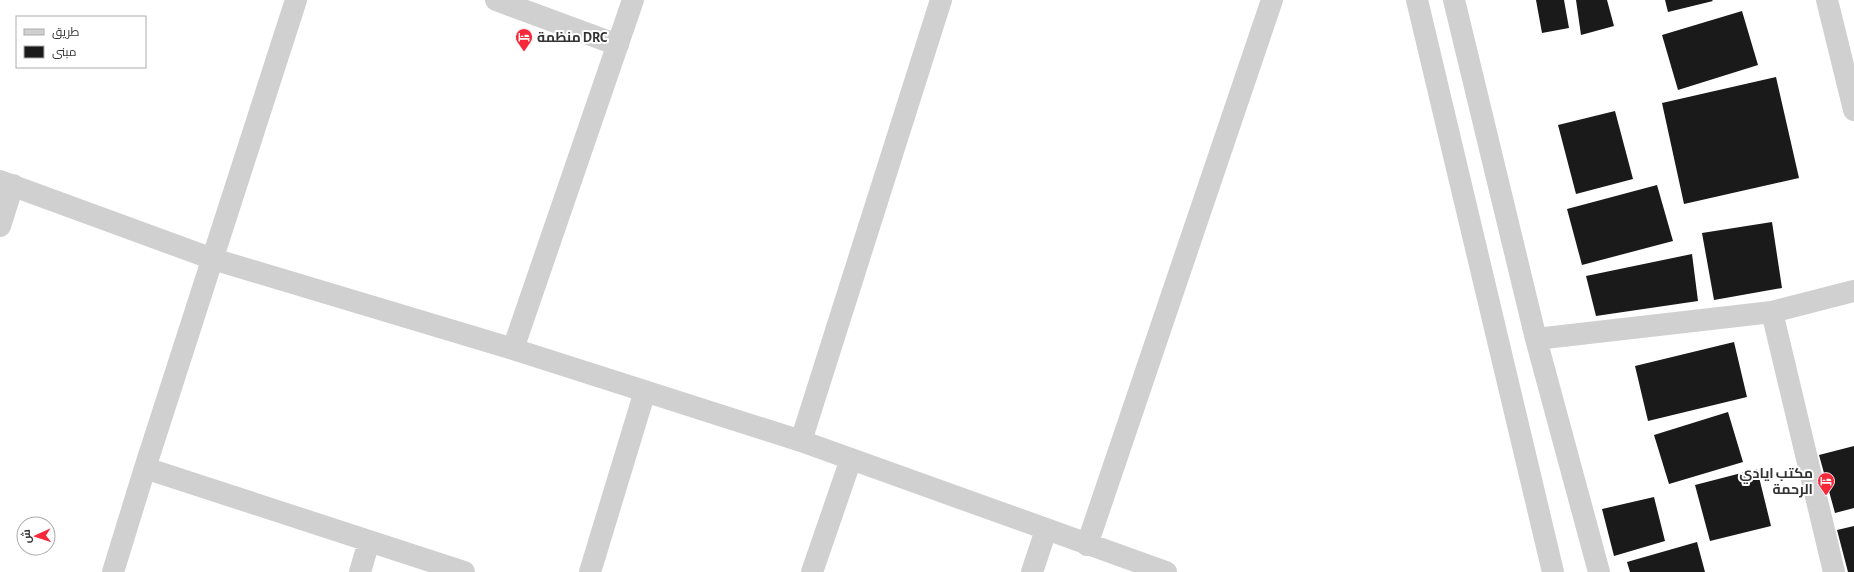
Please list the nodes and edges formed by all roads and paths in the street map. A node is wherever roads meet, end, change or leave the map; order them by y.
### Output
1 (296, 0) edge
2 (496, 0) edge
3 (633, 0) edge
4 (941, 0) edge
5 (1272, 0) edge
6 (1417, 0) edge
7 (1454, 0) edge
8 (1827, 0) edge
9 (618, 45) junction
10 (1854, 110) edge
11 (6, 183) edge
12 (0, 226) edge
13 (212, 259) junction
14 (1854, 291) edge
15 (1772, 312) junction
16 (1536, 340) junction
17 (513, 349) junction
18 (645, 391) junction
19 (801, 441) junction
20 (851, 459) junction
21 (145, 468) junction
22 (1046, 530) junction
23 (369, 541) junction
24 (1087, 545) junction
25 (113, 572) edge
26 (360, 572) edge
27 (464, 572) edge
28 (590, 572) edge
29 (812, 572) edge
30 (1032, 572) edge
31 (1166, 572) edge
32 (1553, 572) edge
33 (1599, 572) edge
34 (1834, 572) edge

1 - 13 street
2 - 9 street
3 - 9 street
4 - 19 street
5 - 24 street
6 - 32 street
7 - 16 street
8 - 10 street
9 - 17 street
11 - 12 street
11 - 13 street
13 - 17 street
13 - 21 street
14 - 15 street
15 - 16 street
15 - 34 street
16 - 33 street
17 - 18 street
18 - 19 street
18 - 28 street
19 - 20 street
20 - 22 street
20 - 29 street
21 - 23 street
21 - 25 street
22 - 24 street
22 - 30 street
23 - 26 street
23 - 27 street
24 - 31 street

